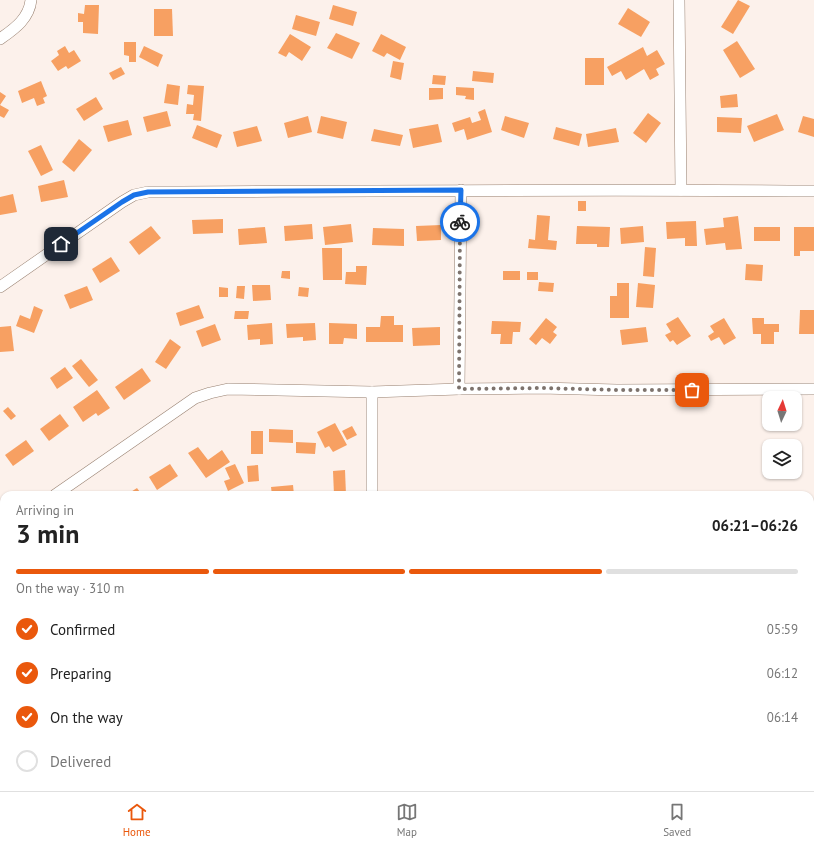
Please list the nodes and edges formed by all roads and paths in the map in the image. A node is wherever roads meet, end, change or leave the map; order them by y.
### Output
1 (32, 0) edge
2 (679, 0) edge
3 (0, 39) edge
4 (461, 190) junction
5 (681, 190) junction
6 (814, 191) edge
7 (0, 287) edge
8 (459, 389) junction
9 (814, 389) edge
10 (372, 392) junction
11 (61, 491) edge
12 (372, 491) edge

1 - 3 street
2 - 5 street
4 - 5 street
4 - 7 street
4 - 8 street
5 - 6 street
8 - 9 street
8 - 10 street
10 - 11 street
10 - 12 street

